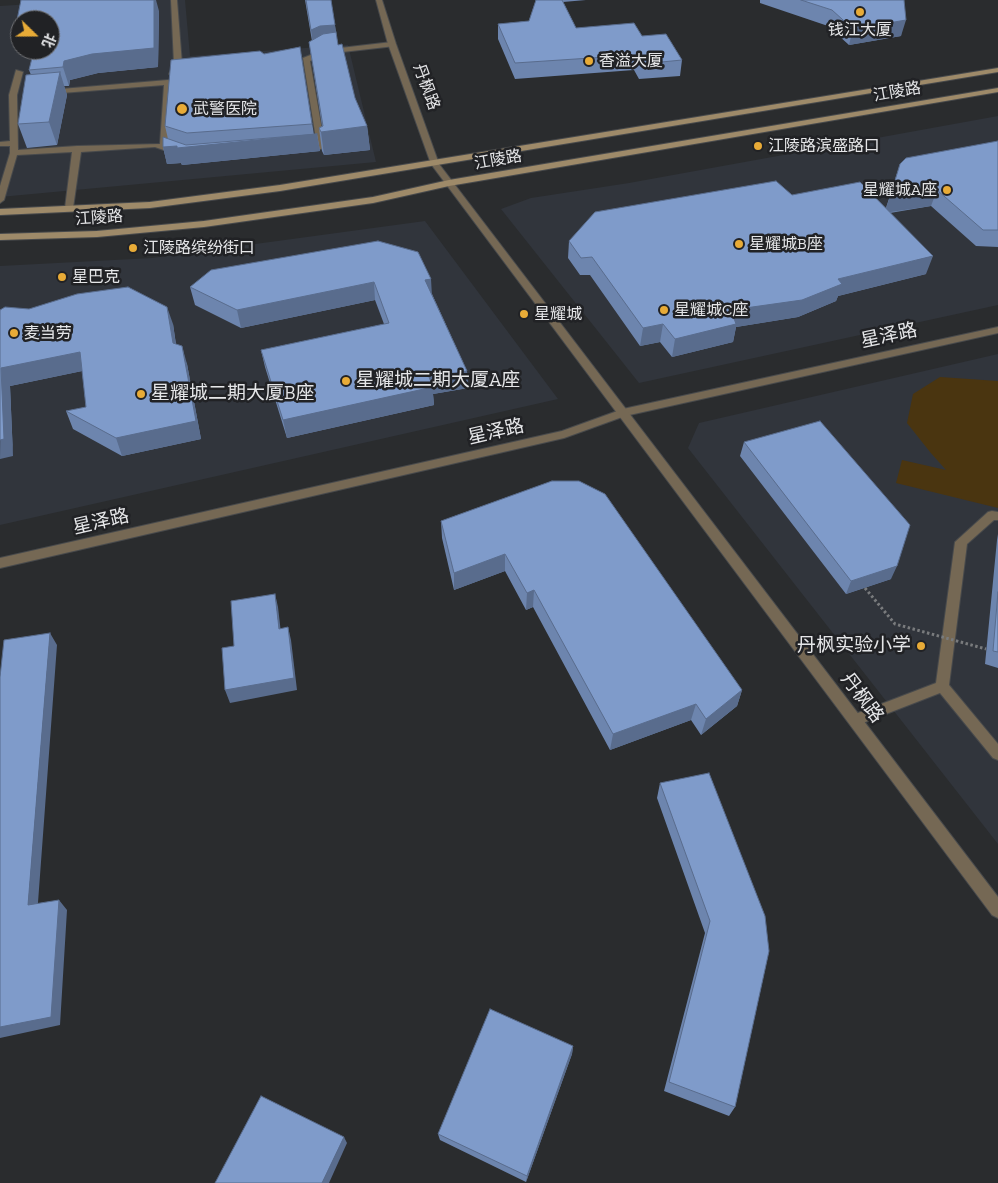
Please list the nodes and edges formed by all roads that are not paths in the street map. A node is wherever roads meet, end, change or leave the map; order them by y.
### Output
1 (174, 0) edge
2 (379, 0) edge
3 (392, 44) junction
4 (998, 70) edge
5 (19, 72) dead end
6 (168, 82) junction
7 (998, 90) edge
8 (42, 93) edge
9 (23, 94) edge
10 (13, 95) junction
11 (13, 143) junction
12 (0, 144) edge
13 (77, 148) junction
14 (164, 148) junction
15 (293, 149) edge
16 (14, 153) junction
17 (190, 158) edge
18 (436, 164) junction
19 (449, 183) junction
20 (0, 200) edge
21 (69, 208) junction
22 (0, 212) edge
23 (0, 237) edge
24 (998, 330) edge
25 (623, 413) junction
26 (998, 516) edge
27 (0, 564) edge
28 (942, 686) junction
29 (855, 720) junction
30 (998, 754) edge
31 (998, 910) edge

1 - 6 street
2 - 3 street, 丹枫路
3 - 15 street
3 - 18 street, 丹枫路
4 - 18 main road, 江陵路
5 - 10 street
6 - 8 street
6 - 14 street
7 - 19 main road, 江陵路
9 - 10 street
10 - 11 street
11 - 12 street
11 - 16 street
13 - 14 street
13 - 16 street
13 - 21 street
14 - 17 street
16 - 20 street
18 - 19 street, 丹枫路
18 - 21 main road, 江陵路
19 - 23 main road, 江陵路
19 - 25 street, 丹枫路
21 - 22 main road, 江陵路
24 - 25 street, 星泽路
25 - 27 street, 星泽路
25 - 29 street, 丹枫路
26 - 28 street
28 - 29 street
28 - 30 street
29 - 31 street, 丹枫路

